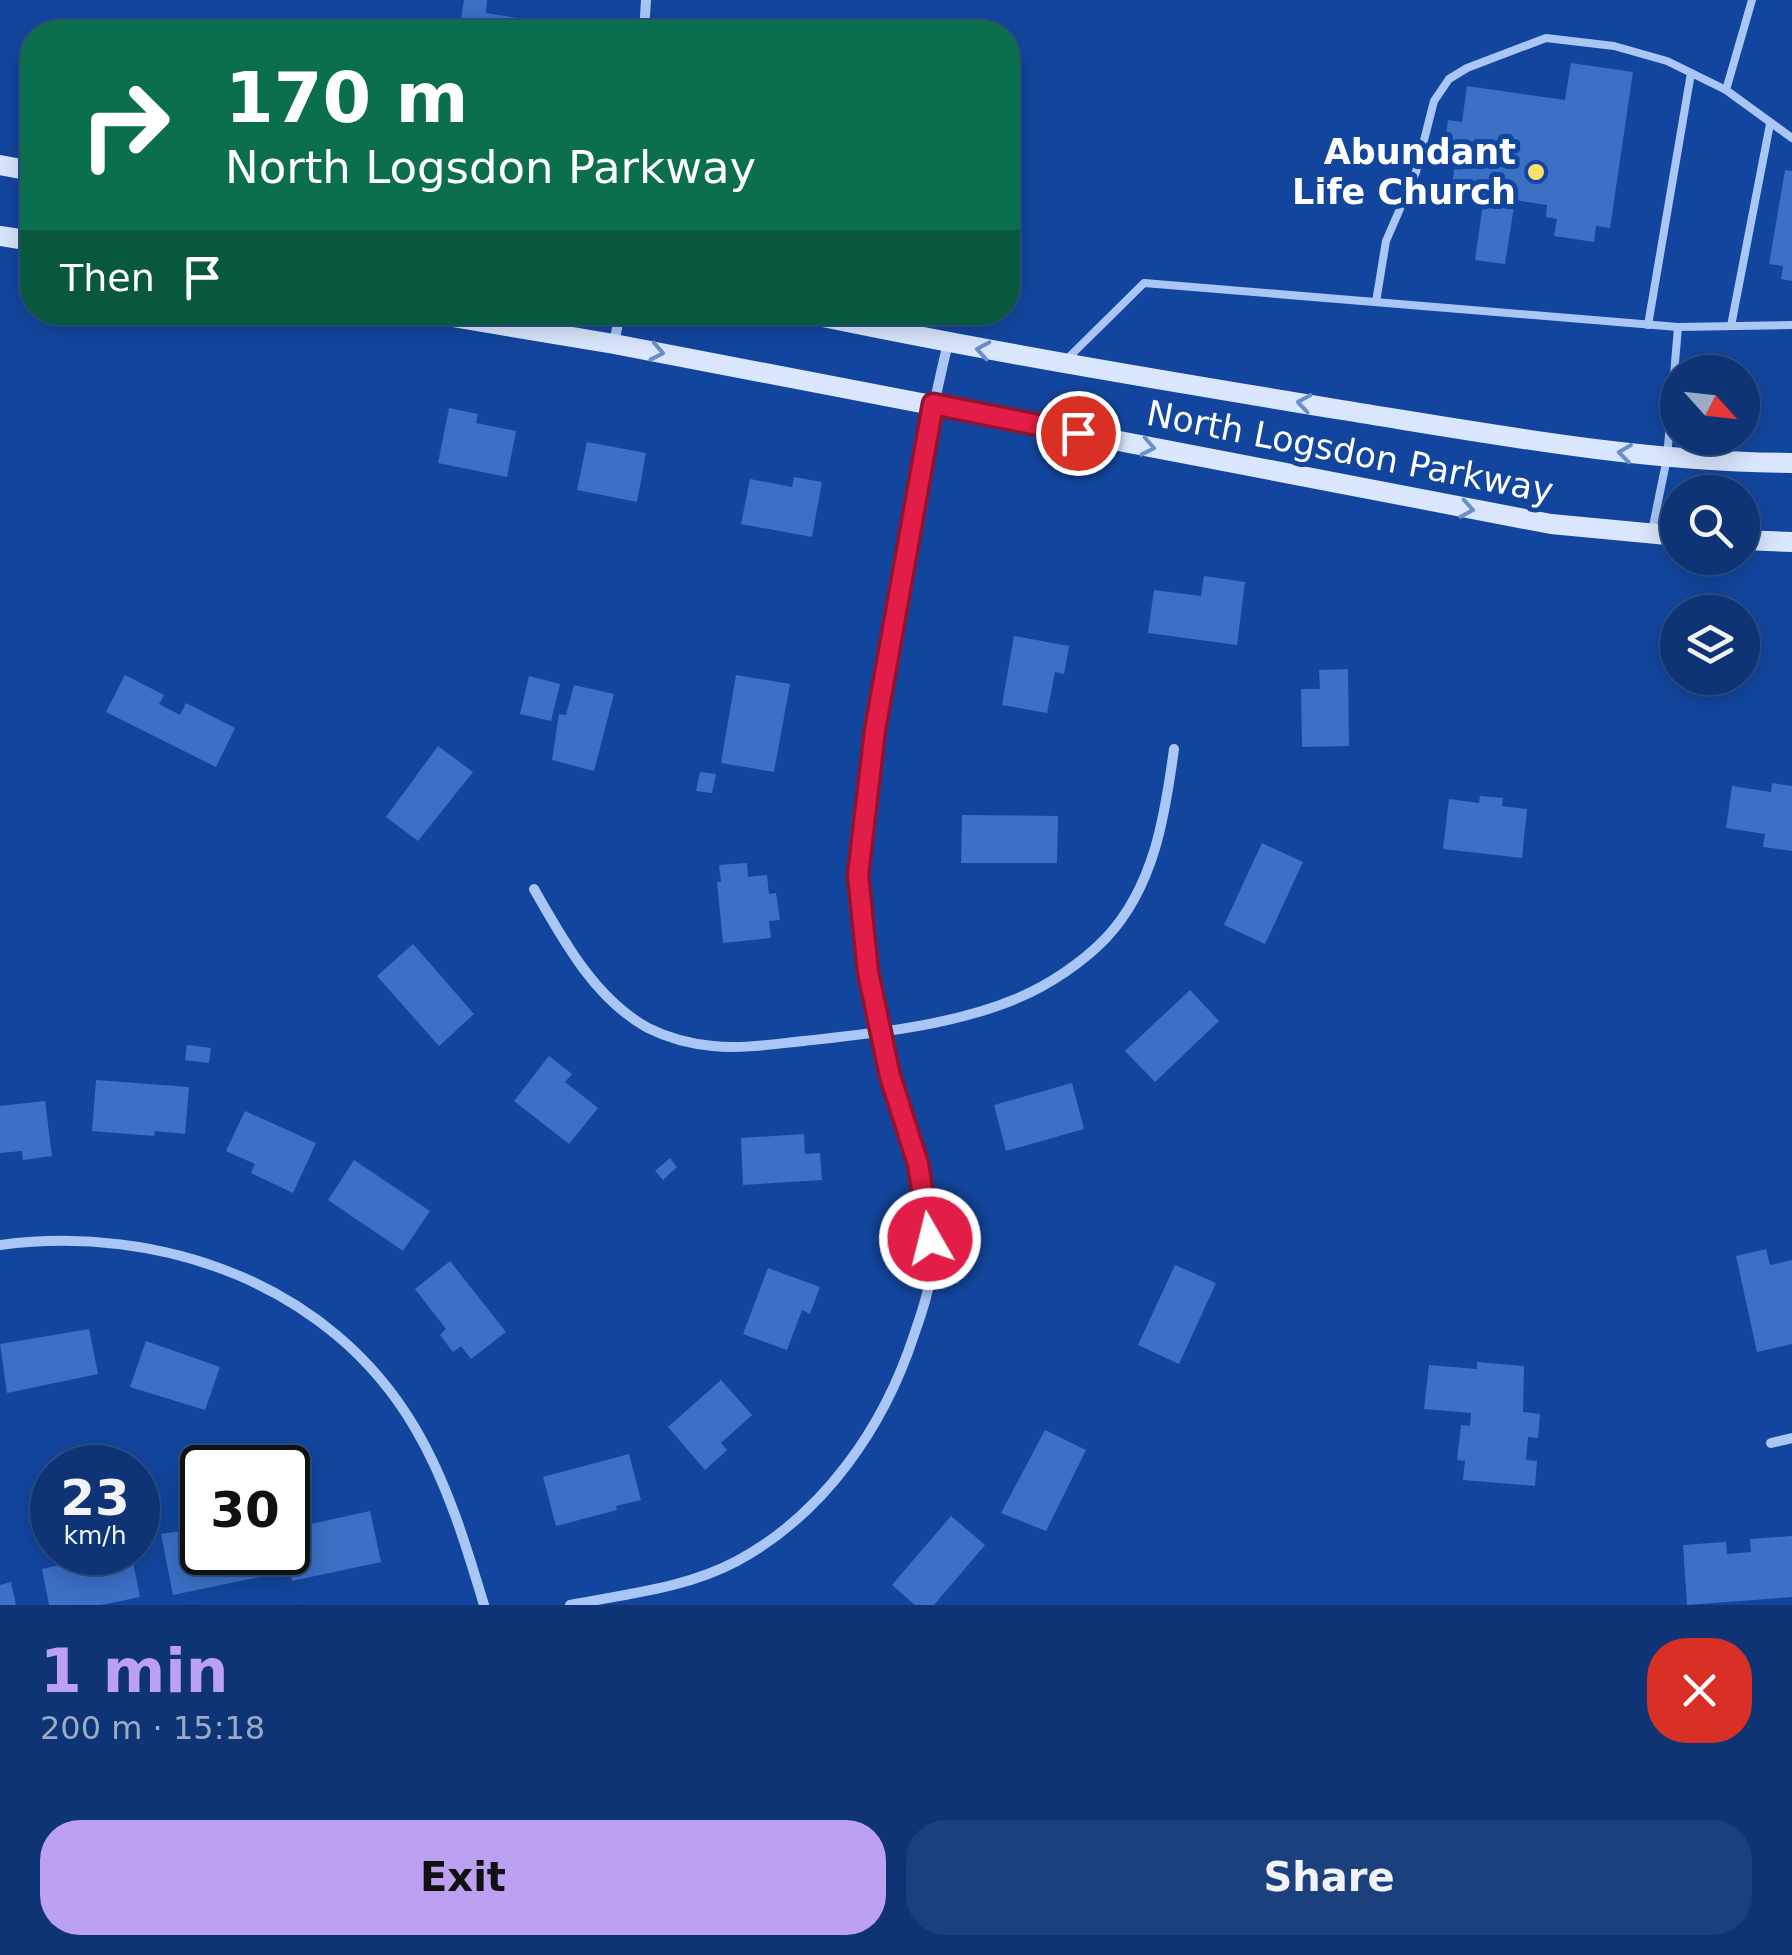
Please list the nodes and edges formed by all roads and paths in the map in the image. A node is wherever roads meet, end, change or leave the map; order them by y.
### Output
1 (1752, 0) edge
2 (1691, 73) junction
3 (1726, 90) junction
4 (1770, 124) junction
5 (1792, 138) edge
6 (1376, 302) junction
7 (486, 325) edge
8 (618, 325) edge
9 (861, 325) edge
10 (1648, 325) junction
11 (1792, 325) edge
12 (1730, 326) junction
13 (1678, 327) junction
14 (948, 343) junction
15 (614, 344) junction
16 (1062, 364) junction
17 (933, 404) junction
18 (1667, 458) junction
19 (1792, 463) edge
20 (1652, 534) junction
21 (1660, 535) edge
22 (1760, 541) edge
23 (1792, 542) edge
24 (1174, 750) dead end
25 (534, 889) dead end
26 (882, 1032) junction
27 (0, 1244) edge
28 (1792, 1438) edge
29 (1771, 1443) dead end
30 (484, 1605) edge
31 (570, 1605) edge

1 - 3 lane
2 - 3 lane
2 - 6 lane
2 - 10 lane
3 - 4 lane
4 - 5 lane
4 - 12 lane
6 - 10 lane
6 - 16 lane
7 - 15 main road, North Logsdon Parkway
8 - 15 street
9 - 14 main road, North Logsdon Parkway
10 - 13 lane
11 - 12 lane
12 - 13 lane
13 - 18 lane
16 -> 14 main road, North Logsdon Parkway
14 - 17 street
15 -> 17 main road, North Logsdon Parkway
18 -> 16 main road, North Logsdon Parkway
17 -> 20 main road, North Logsdon Parkway
17 - 26 street
18 - 19 main road, North Logsdon Parkway
18 - 20 lane
20 - 21 main road, North Logsdon Parkway
22 - 23 main road
24 - 26 street
25 - 26 street
26 - 31 street
27 - 30 street
28 - 29 street

